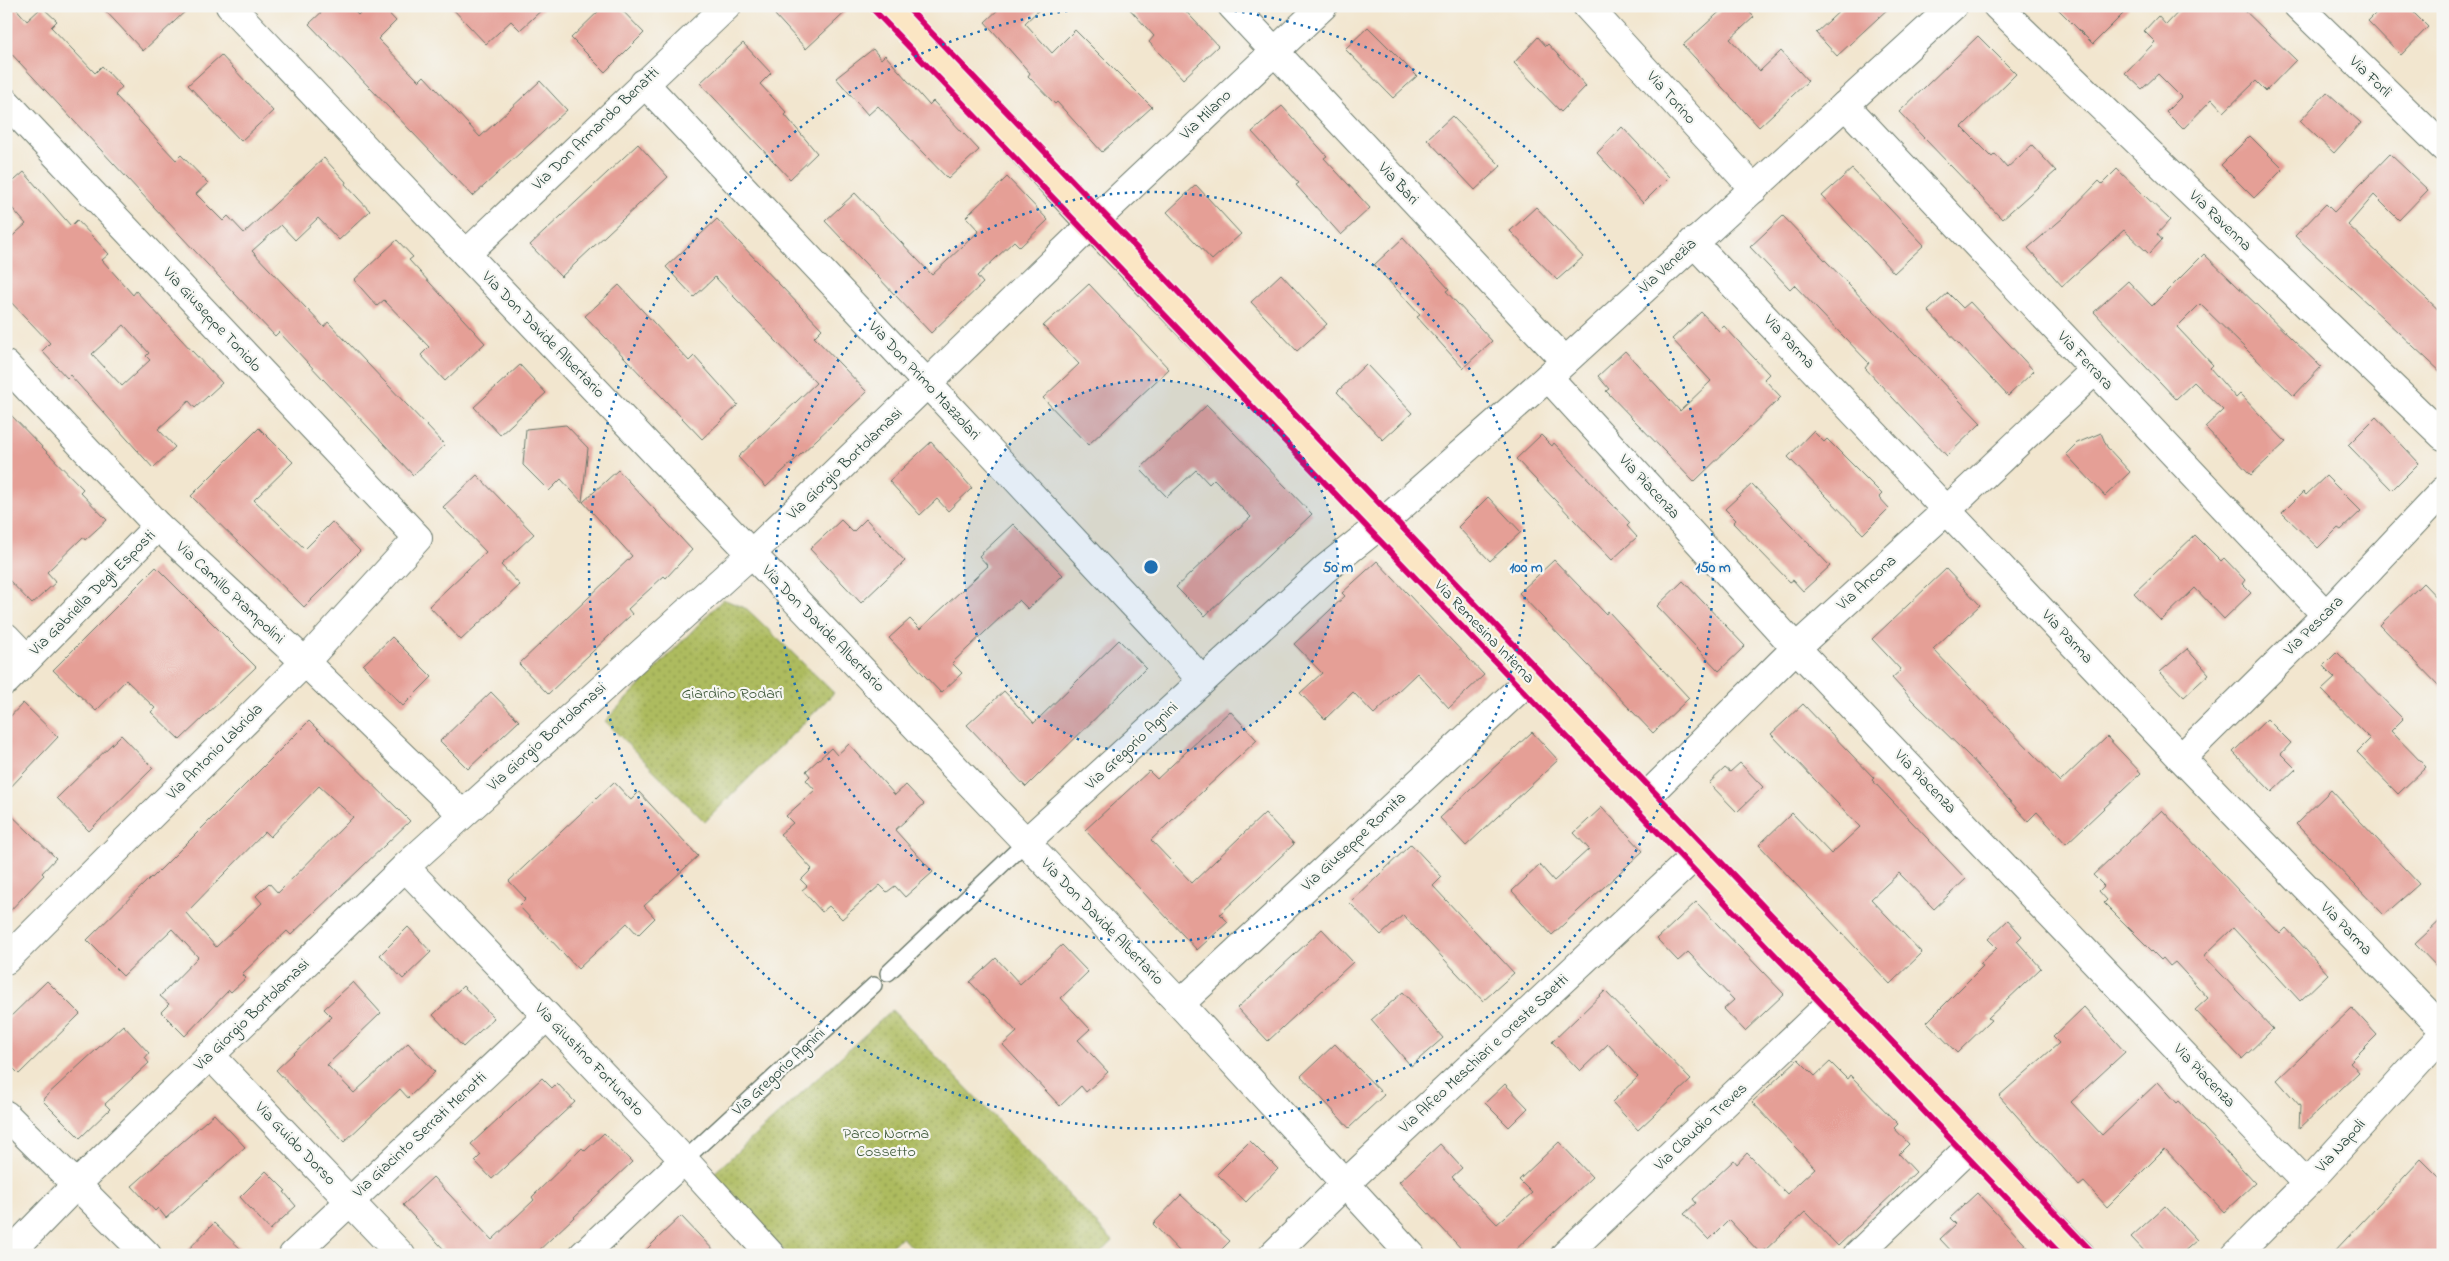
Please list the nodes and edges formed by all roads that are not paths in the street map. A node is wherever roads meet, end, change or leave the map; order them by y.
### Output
1 (230, 6) edge
2 (727, 6) edge
3 (889, 6) edge
4 (1232, 6) edge
5 (1323, 6) edge
6 (1587, 6) edge
7 (1998, 6) edge
8 (2298, 6) edge
9 (1938, 11) edge
10 (1273, 52) junction
11 (644, 83) junction
12 (1845, 105) junction
13 (11, 117) edge
14 (2443, 147) edge
15 (1754, 189) junction
16 (1091, 225) junction
17 (1694, 242) junction
18 (466, 254) junction
19 (6, 365) edge
20 (1556, 369) junction
21 (2094, 370) junction
22 (928, 384) junction
23 (2443, 436) edge
24 (2443, 491) edge
25 (1947, 510) junction
26 (1381, 524) junction
27 (158, 526) junction
28 (418, 538) joint
29 (751, 554) junction
30 (2326, 615) junction
31 (6, 637) edge
32 (1796, 648) junction
33 (27, 659) junction
34 (305, 662) junction
35 (1529, 680) junction
36 (6, 681) edge
37 (1202, 681) junction
38 (2181, 758) junction
39 (1644, 800) junction
40 (462, 814) junction
41 (1026, 842) junction
42 (1697, 854) junction
43 (405, 867) junction
44 (6, 960) edge
45 (888, 973) dead end
46 (874, 985) dead end
47 (1836, 998) junction
48 (1180, 1004) junction
49 (547, 1016) junction
50 (2443, 1029) edge
51 (2443, 1034) edge
52 (210, 1055) junction
53 (6, 1115) edge
54 (1974, 1143) junction
55 (684, 1160) junction
56 (77, 1184) junction
57 (1345, 1184) junction
58 (2307, 1184) junction
59 (349, 1201) junction
60 (8, 1255) edge
61 (148, 1255) edge
62 (293, 1255) edge
63 (400, 1255) edge
64 (583, 1255) edge
65 (772, 1255) edge
66 (1273, 1255) edge
67 (1411, 1255) edge
68 (1566, 1255) edge
69 (1857, 1255) edge
70 (2081, 1255) edge
71 (2236, 1255) edge

1 - 18 street, Via Don Davide Albertario
2 - 11 street, Via Don Armando Benatti
3 - 16 street, Via Remesina Interna
4 - 10 street, Via Bari
5 - 10 street, Via Milano
6 - 15 street, Via Torino
7 - 23 street, Via Ravenna
8 - 14 street, Via Forlì
9 - 12 street, Via Venezia
10 - 16 street, Via Milano
10 - 20 street, Via Bari
11 - 18 street, Via Don Armando Benatti
11 - 22 street, Via Don Primo Mazzolari
12 - 15 street, Via Venezia
12 - 21 street, Via Ferrara
13 - 28 street, Via Giuseppe Toniolo
15 - 17 street, Via Venezia
16 - 22 street, Via Giorgio Bortolamasi
16 - 26 street, Via Remesina Interna
17 - 20 street, Via Venezia
17 - 25 street, Via Parma
18 - 29 street, Via Don Davide Albertario
19 - 27 street, Via Camillo Prampolini
20 - 26 street, Via Venezia
20 - 32 street, Via Piacenza
21 - 25 street, Via Ancona
21 - 30 street, Via Ferrara
22 - 29 street, Via Giorgio Bortolamasi
22 - 37 street, Via Don Primo Mazzolari
24 - 30 street, Via Pescara
25 - 32 street, Via Ancona
25 - 38 street, Via Parma
26 - 35 street, Via Remesina Interna
26 - 37 street, Via Gregorio Agnini
27 - 33 street, Via Gabriella Degli Esposti
27 - 34 street, Via Camillo Prampolini
28 - 34 street, Via Antonio Labriola
29 - 40 street, Via Giorgio Bortolamasi
29 - 41 street, Via Don Davide Albertario
30 - 38 street, Via Pescara
31 - 33 street
32 - 39 street, Via Ancona
32 - 58 street, Via Piacenza
33 - 36 street, Via Gabriella Degli Esposti
34 - 40 street, Via Camillo Prampolini
34 - 44 street, Via Antonio Labriola
35 - 39 street, Via Remesina Interna
35 - 48 street, Via Giuseppe Romita
37 - 41 street, Via Gregorio Agnini
38 - 50 street, Via Parma
39 - 42 street, Via Remesina Interna
40 - 43 street, Via Giorgio Bortolamasi
41 - 45 lane, Via Gregorio Agnini
41 - 48 street, Via Don Davide Albertario
42 - 47 street, Via Remesina Interna
42 - 57 street, Via Alfeo Meschiari e Oreste Saetti
43 - 49 street, Via Giustino Fortunato
43 - 52 street, Via Giorgio Bortolamasi
46 - 55 lane, Via Gregorio Agnini
47 - 54 street, Via Remesina Interna
47 - 68 street, Via Claudio Treves
48 - 57 street, Via Don Davide Albertario
49 - 55 street, Via Giustino Fortunato
49 - 59 street, Via Giacinto Serrati Menotti
51 - 58 street, Via Napoli
52 - 56 street, Via Giorgio Bortolamasi
52 - 59 street, Via Guido Dorso
53 - 56 street
54 - 69 street
54 - 70 street, Via Remesina Interna
55 - 64 street
55 - 65 street, Via Giustino Fortunato
56 - 60 street, Via Giorgio Bortolamasi
56 - 61 street
57 - 66 street, Via Alfeo Meschiari e Oreste Saetti
57 - 67 street, Via Don Davide Albertario
58 - 71 street, Via Napoli
59 - 62 street, Via Giacinto Serrati Menotti
59 - 63 street, Via Guido Dorso

